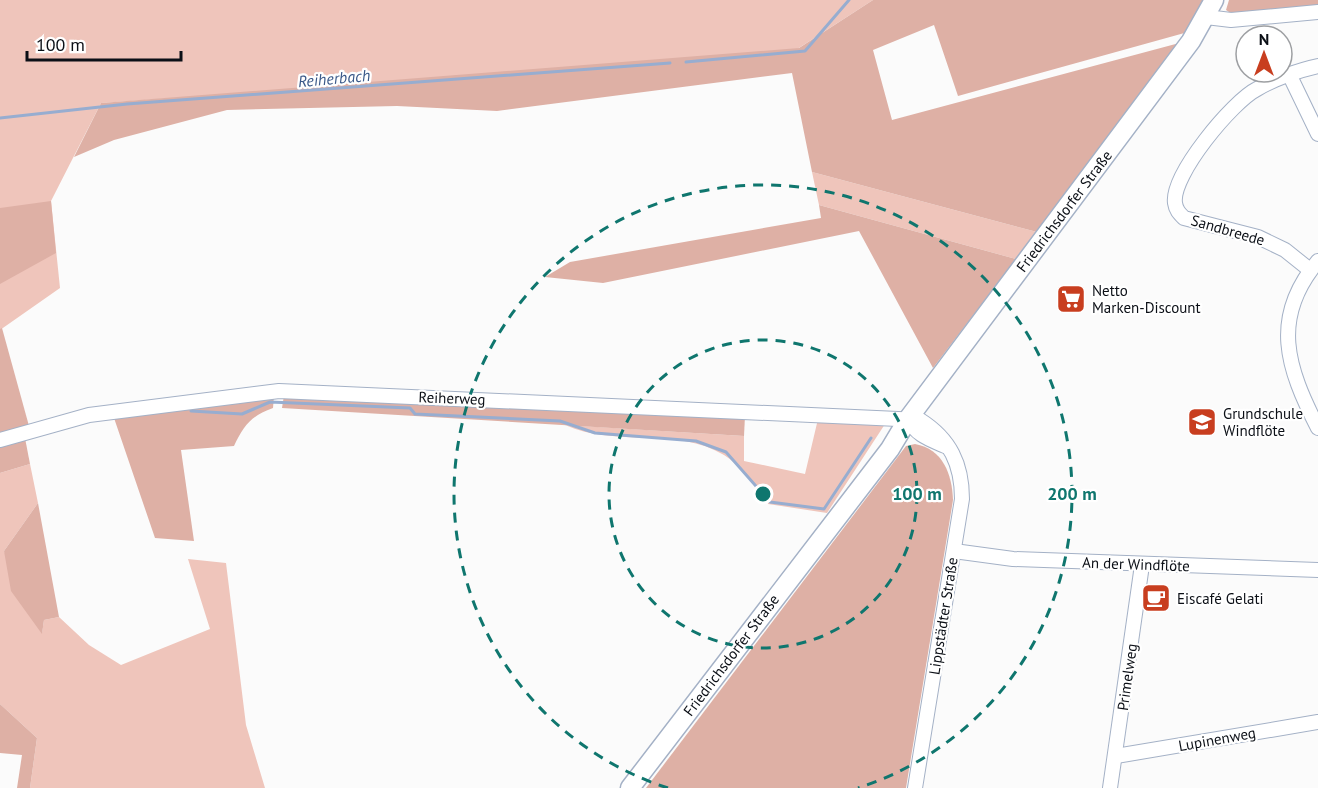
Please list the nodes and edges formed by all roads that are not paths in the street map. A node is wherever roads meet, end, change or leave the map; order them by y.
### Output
1 (1214, 0) edge
2 (1318, 12) edge
3 (1206, 18) junction
4 (1318, 66) edge
5 (1294, 75) edge
6 (1269, 84) edge
7 (1294, 84) edge
8 (1318, 134) edge
9 (1314, 265) edge
10 (908, 419) junction
11 (1318, 428) edge
12 (0, 440) edge
13 (954, 551) junction
14 (1142, 565) junction
15 (1318, 570) edge
16 (1318, 722) edge
17 (1116, 756) junction
18 (630, 788) edge
19 (915, 788) edge
20 (1110, 788) edge

1 - 3 main road, Friedrichsdorfer Straße
2 - 3 street
3 - 10 main road, Friedrichsdorfer Straße
4 - 5 street, Sandbreede
6 - 9 street, Sandbreede
7 - 8 street
9 - 11 street
10 - 12 street, Reiherweg
10 - 13 street, Lippstädter Straße
10 - 18 main road, Friedrichsdorfer Straße
13 - 14 street, An der Windflöte
13 - 19 street, Lippstädter Straße
14 - 15 street, An der Windflöte
14 - 17 street, Primelweg
16 - 17 street, Lupinenweg
17 - 20 street, Primelweg

